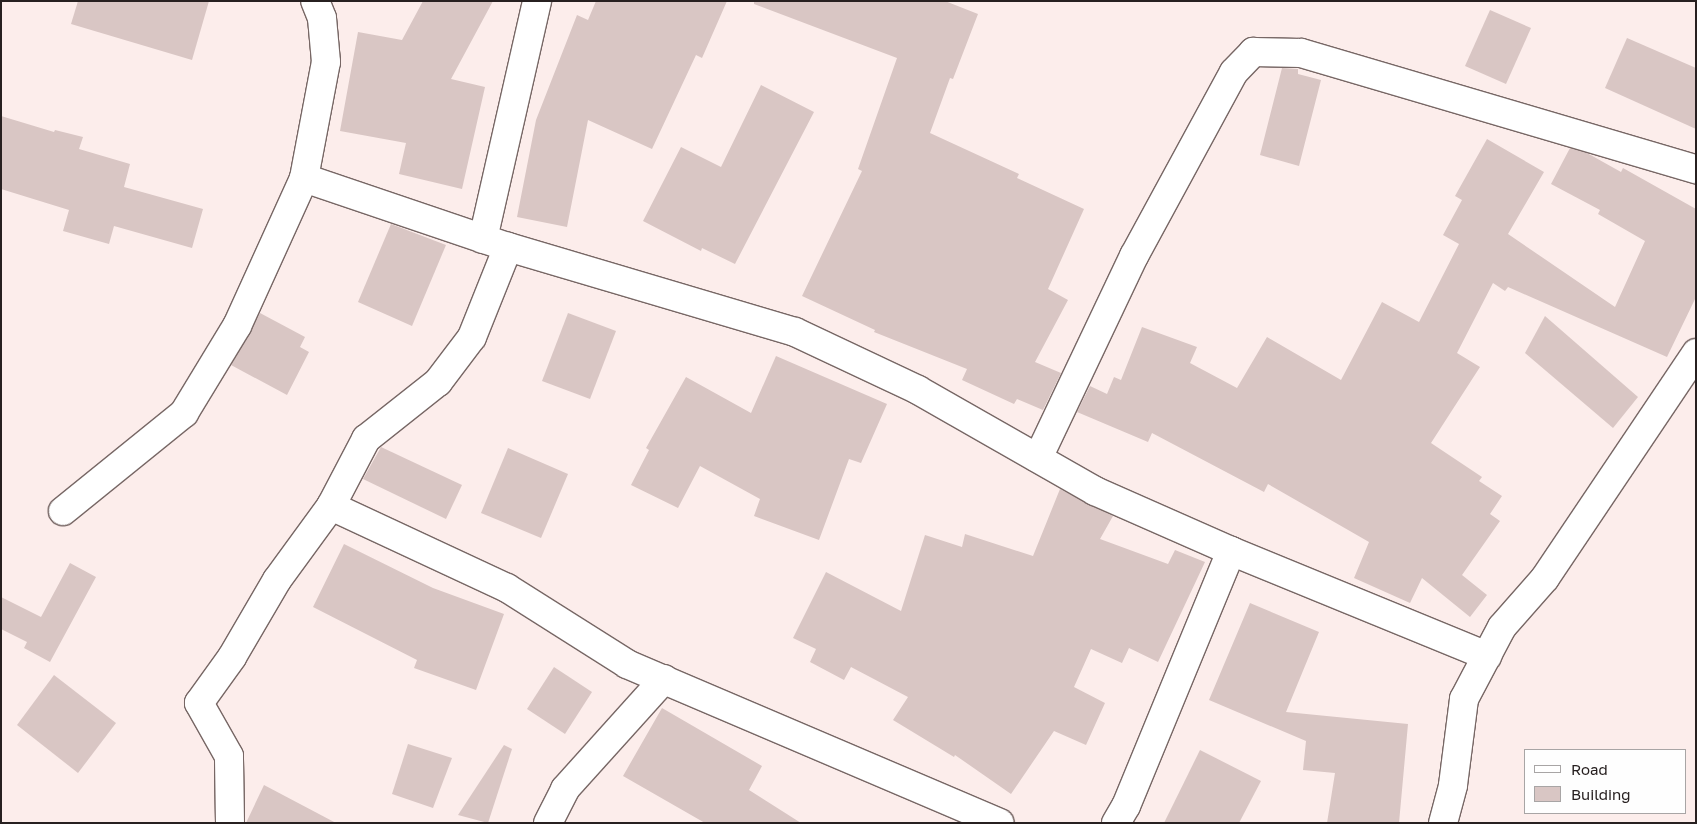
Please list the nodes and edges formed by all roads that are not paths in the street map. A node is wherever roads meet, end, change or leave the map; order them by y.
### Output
1 (314, 1) edge
2 (537, 1) edge
3 (1696, 169) edge
4 (304, 178) junction
5 (496, 243) junction
6 (1696, 353) edge
7 (1038, 458) junction
8 (331, 506) junction
9 (63, 511) dead end
10 (1231, 551) junction
11 (1487, 656) junction
12 (664, 680) junction
13 (230, 823) edge
14 (548, 823) edge
15 (1000, 823) edge
16 (1116, 823) edge
17 (1443, 823) edge

1 - 4 street
2 - 5 street
3 - 7 street
4 - 5 street
4 - 9 street
5 - 7 street
5 - 8 street
6 - 11 street
7 - 10 street
8 - 12 street
8 - 13 street
10 - 11 street
10 - 16 street
11 - 17 street
12 - 14 street
12 - 15 street

